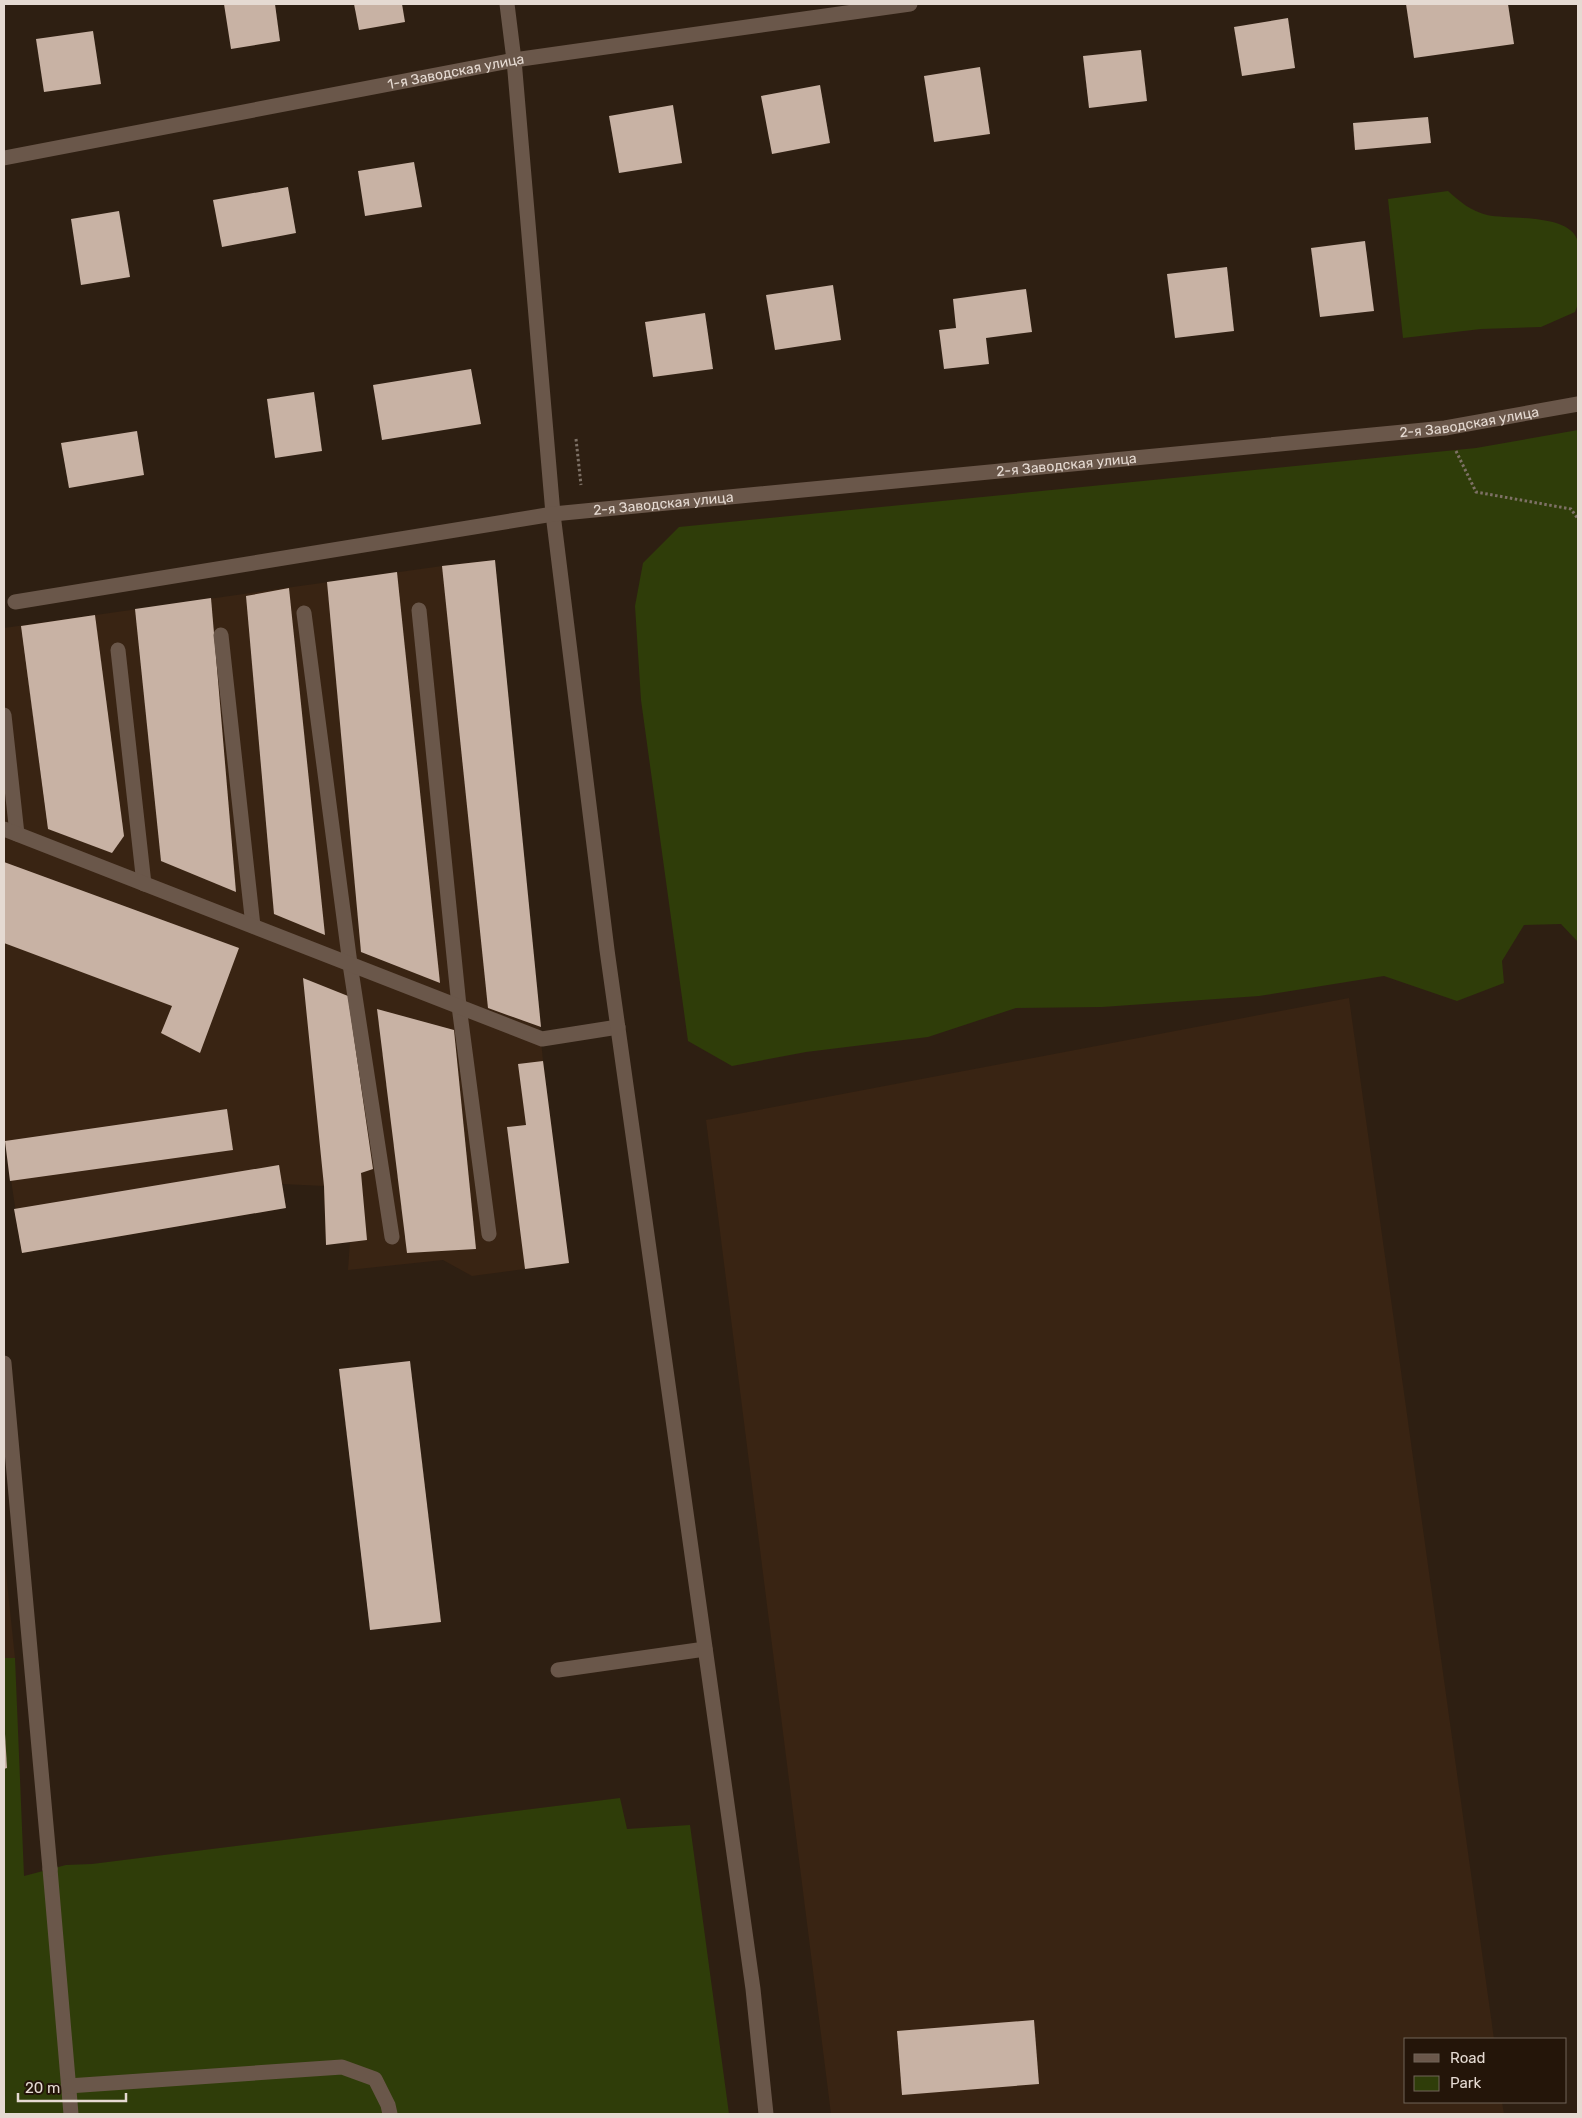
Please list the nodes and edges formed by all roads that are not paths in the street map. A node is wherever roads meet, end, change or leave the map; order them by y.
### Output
1 (508, 4) edge
2 (910, 4) edge
3 (514, 60) junction
4 (4, 158) edge
5 (1578, 404) edge
6 (553, 514) junction
7 (15, 602) dead end
8 (419, 610) dead end
9 (304, 613) dead end
10 (221, 635) dead end
11 (118, 650) dead end
12 (4, 715) edge
13 (10, 832) edge
14 (144, 884) junction
15 (253, 926) junction
16 (350, 964) junction
17 (459, 1006) junction
18 (618, 1027) junction
19 (489, 1234) dead end
20 (392, 1237) dead end
21 (4, 1363) edge
22 (706, 1649) junction
23 (558, 1670) dead end
24 (68, 2086) junction
25 (71, 2114) edge
26 (390, 2114) edge
27 (766, 2114) edge

1 - 3 street
2 - 3 street, 1-я Заводская улица
3 - 4 street, 1-я Заводская улица
3 - 6 street
5 - 6 street, 2-я Заводская улица
6 - 7 street, 2-я Заводская улица
6 - 18 street
8 - 17 street
9 - 16 street
10 - 15 street
11 - 14 street
12 - 13 street
13 - 14 street
14 - 15 street
15 - 16 street
16 - 17 street
16 - 20 street
17 - 18 street
17 - 19 street
18 - 22 street
21 - 24 street
22 - 23 street
22 - 27 street
24 - 25 street
24 - 26 street

